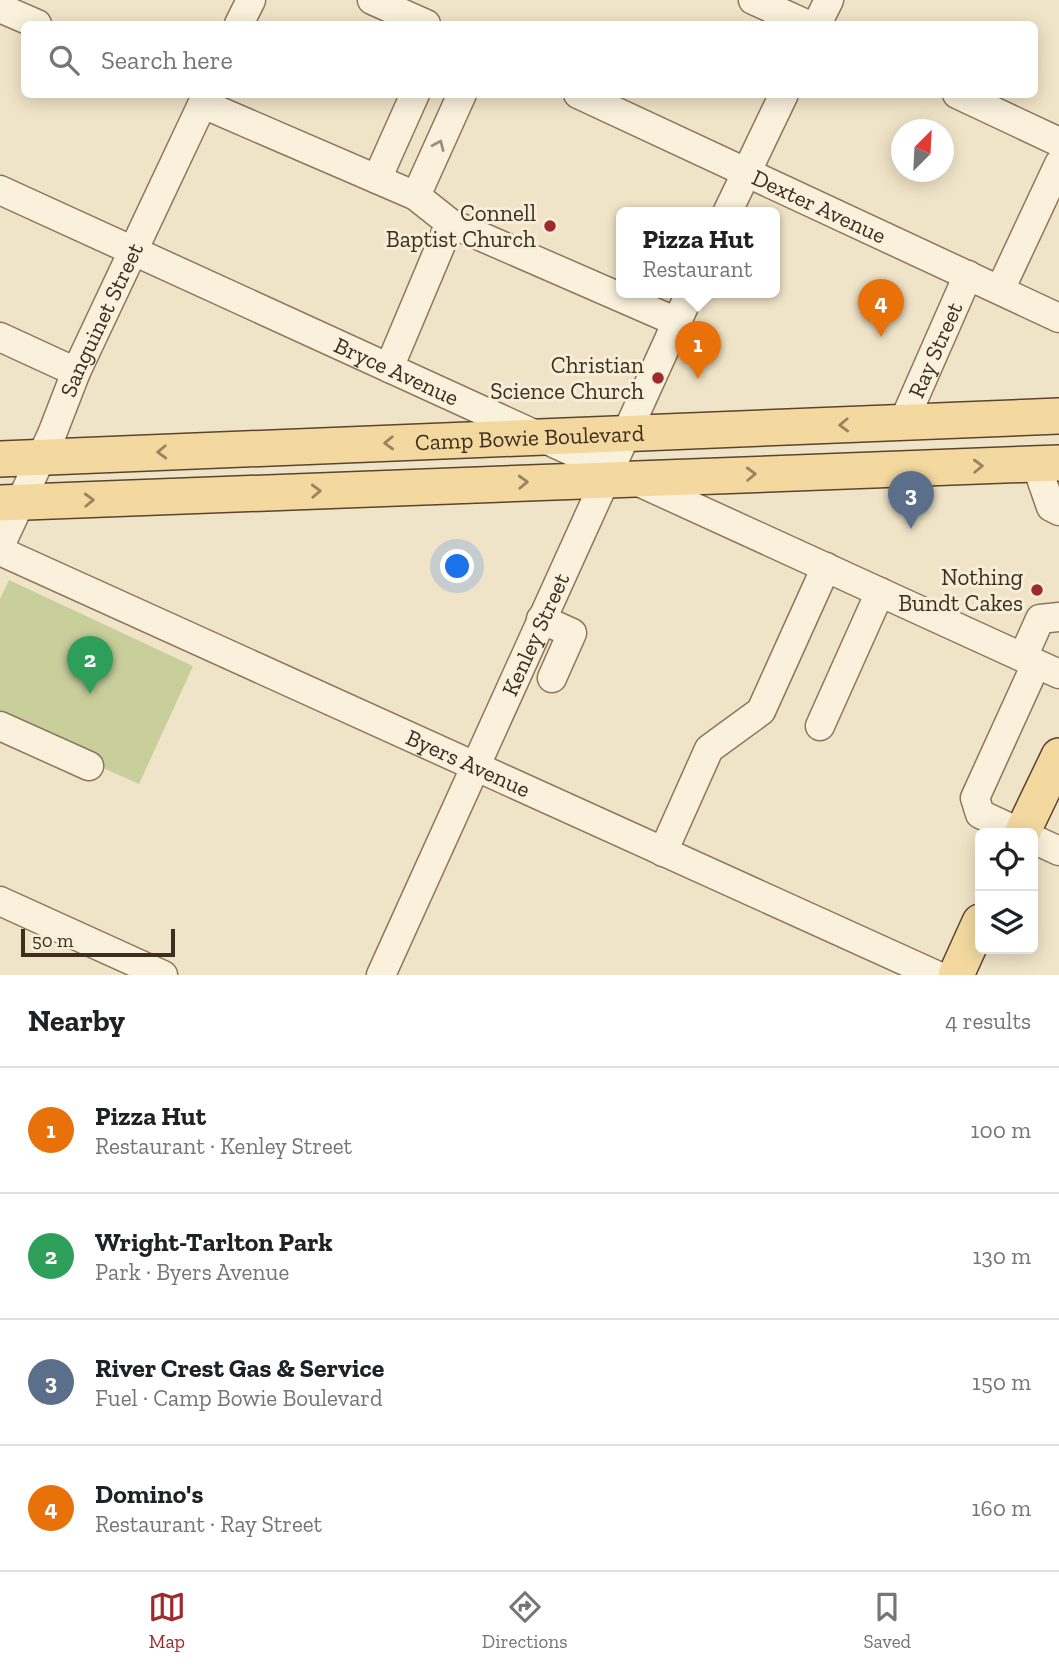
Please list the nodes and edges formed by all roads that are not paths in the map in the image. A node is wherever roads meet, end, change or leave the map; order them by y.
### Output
1 (251, 0) edge
2 (372, 0) edge
3 (753, 0) edge
4 (829, 0) edge
5 (0, 8) edge
6 (30, 21) edge
7 (240, 21) edge
8 (419, 21) edge
9 (799, 21) edge
10 (818, 21) edge
11 (201, 98) edge
12 (413, 98) edge
13 (460, 98) edge
14 (587, 98) edge
15 (782, 98) edge
16 (966, 98) edge
17 (1059, 142) edge
18 (1059, 164) edge
19 (746, 173) junction
20 (377, 179) junction
21 (0, 190) edge
22 (416, 196) junction
23 (730, 207) edge
24 (450, 223) junction
25 (135, 252) junction
26 (968, 275) junction
27 (1000, 290) junction
28 (616, 295) edge
29 (622, 298) edge
30 (689, 298) edge
31 (1057, 313) edge
32 (677, 322) junction
33 (0, 337) edge
34 (389, 368) junction
35 (76, 372) junction
36 (1059, 416) edge
37 (903, 423) junction
38 (628, 433) junction
39 (540, 436) junction
40 (41, 457) junction
41 (0, 459) edge
42 (1047, 464) edge
43 (615, 475) junction
44 (10, 503) edge
45 (1059, 511) edge
46 (0, 548) edge
47 (826, 567) junction
48 (880, 592) junction
49 (1059, 617) edge
50 (541, 619) junction
51 (1039, 665) edge
52 (552, 678) dead end
53 (0, 726) edge
54 (820, 726) dead end
55 (1059, 756) edge
56 (474, 765) junction
57 (89, 766) dead end
58 (1010, 828) edge
59 (1023, 828) edge
60 (1038, 841) edge
61 (1059, 851) edge
62 (663, 852) junction
63 (0, 901) edge
64 (975, 933) edge
65 (163, 975) edge
66 (381, 975) edge
67 (936, 975) edge
68 (956, 975) edge

1 - 7 street
2 - 8 street
3 - 9 street
4 - 10 street
5 - 6 street
11 - 20 street
11 - 25 street, Sanguinet Street
12 - 20 street
22 -> 13 street
14 - 19 street, Dexter Avenue
15 - 19 street
16 - 17 street
18 - 27 street
19 - 23 street
19 - 26 street, Dexter Avenue
20 - 22 street
21 - 25 street, Bryce Avenue
22 - 24 street
24 - 28 street
24 - 34 street
25 - 34 street, Bryce Avenue
25 - 35 street, Sanguinet Street
26 - 27 street, Dexter Avenue
26 - 37 street, Ray Street
27 - 31 street, Dexter Avenue
29 - 32 street
30 - 32 street, Kenley Street
32 - 38 street, Kenley Street
33 - 35 street
34 - 39 street, Bryce Avenue
35 - 40 street, Sanguinet Street
36 - 37 main road, Camp Bowie Boulevard
37 -> 38 main road, Camp Bowie Boulevard
38 - 39 main road, Camp Bowie Boulevard
38 - 43 street, Kenley Street
39 -> 40 main road, Camp Bowie Boulevard
39 - 43 street, Bryce Avenue
40 - 41 main road, Camp Bowie Boulevard
40 - 44 street, Sanguinet Street
43 -> 42 main road, Camp Bowie Boulevard
42 - 45 street
44 -> 43 main road, Camp Bowie Boulevard
43 - 47 street, Bryce Avenue
43 - 50 street, Kenley Street
44 - 46 street, Sanguinet Street
46 - 56 street, Byers Avenue
47 - 48 street, Bryce Avenue
47 - 62 street
48 - 51 street, Bryce Avenue
48 - 54 street
49 - 51 street
50 - 52 street
50 - 56 street, Kenley Street
51 - 58 street
53 - 57 street
55 - 59 main road
56 - 62 street, Byers Avenue
56 - 66 street, Kenley Street
60 - 61 street
62 - 67 street, Byers Avenue
63 - 65 street
64 - 68 main road

